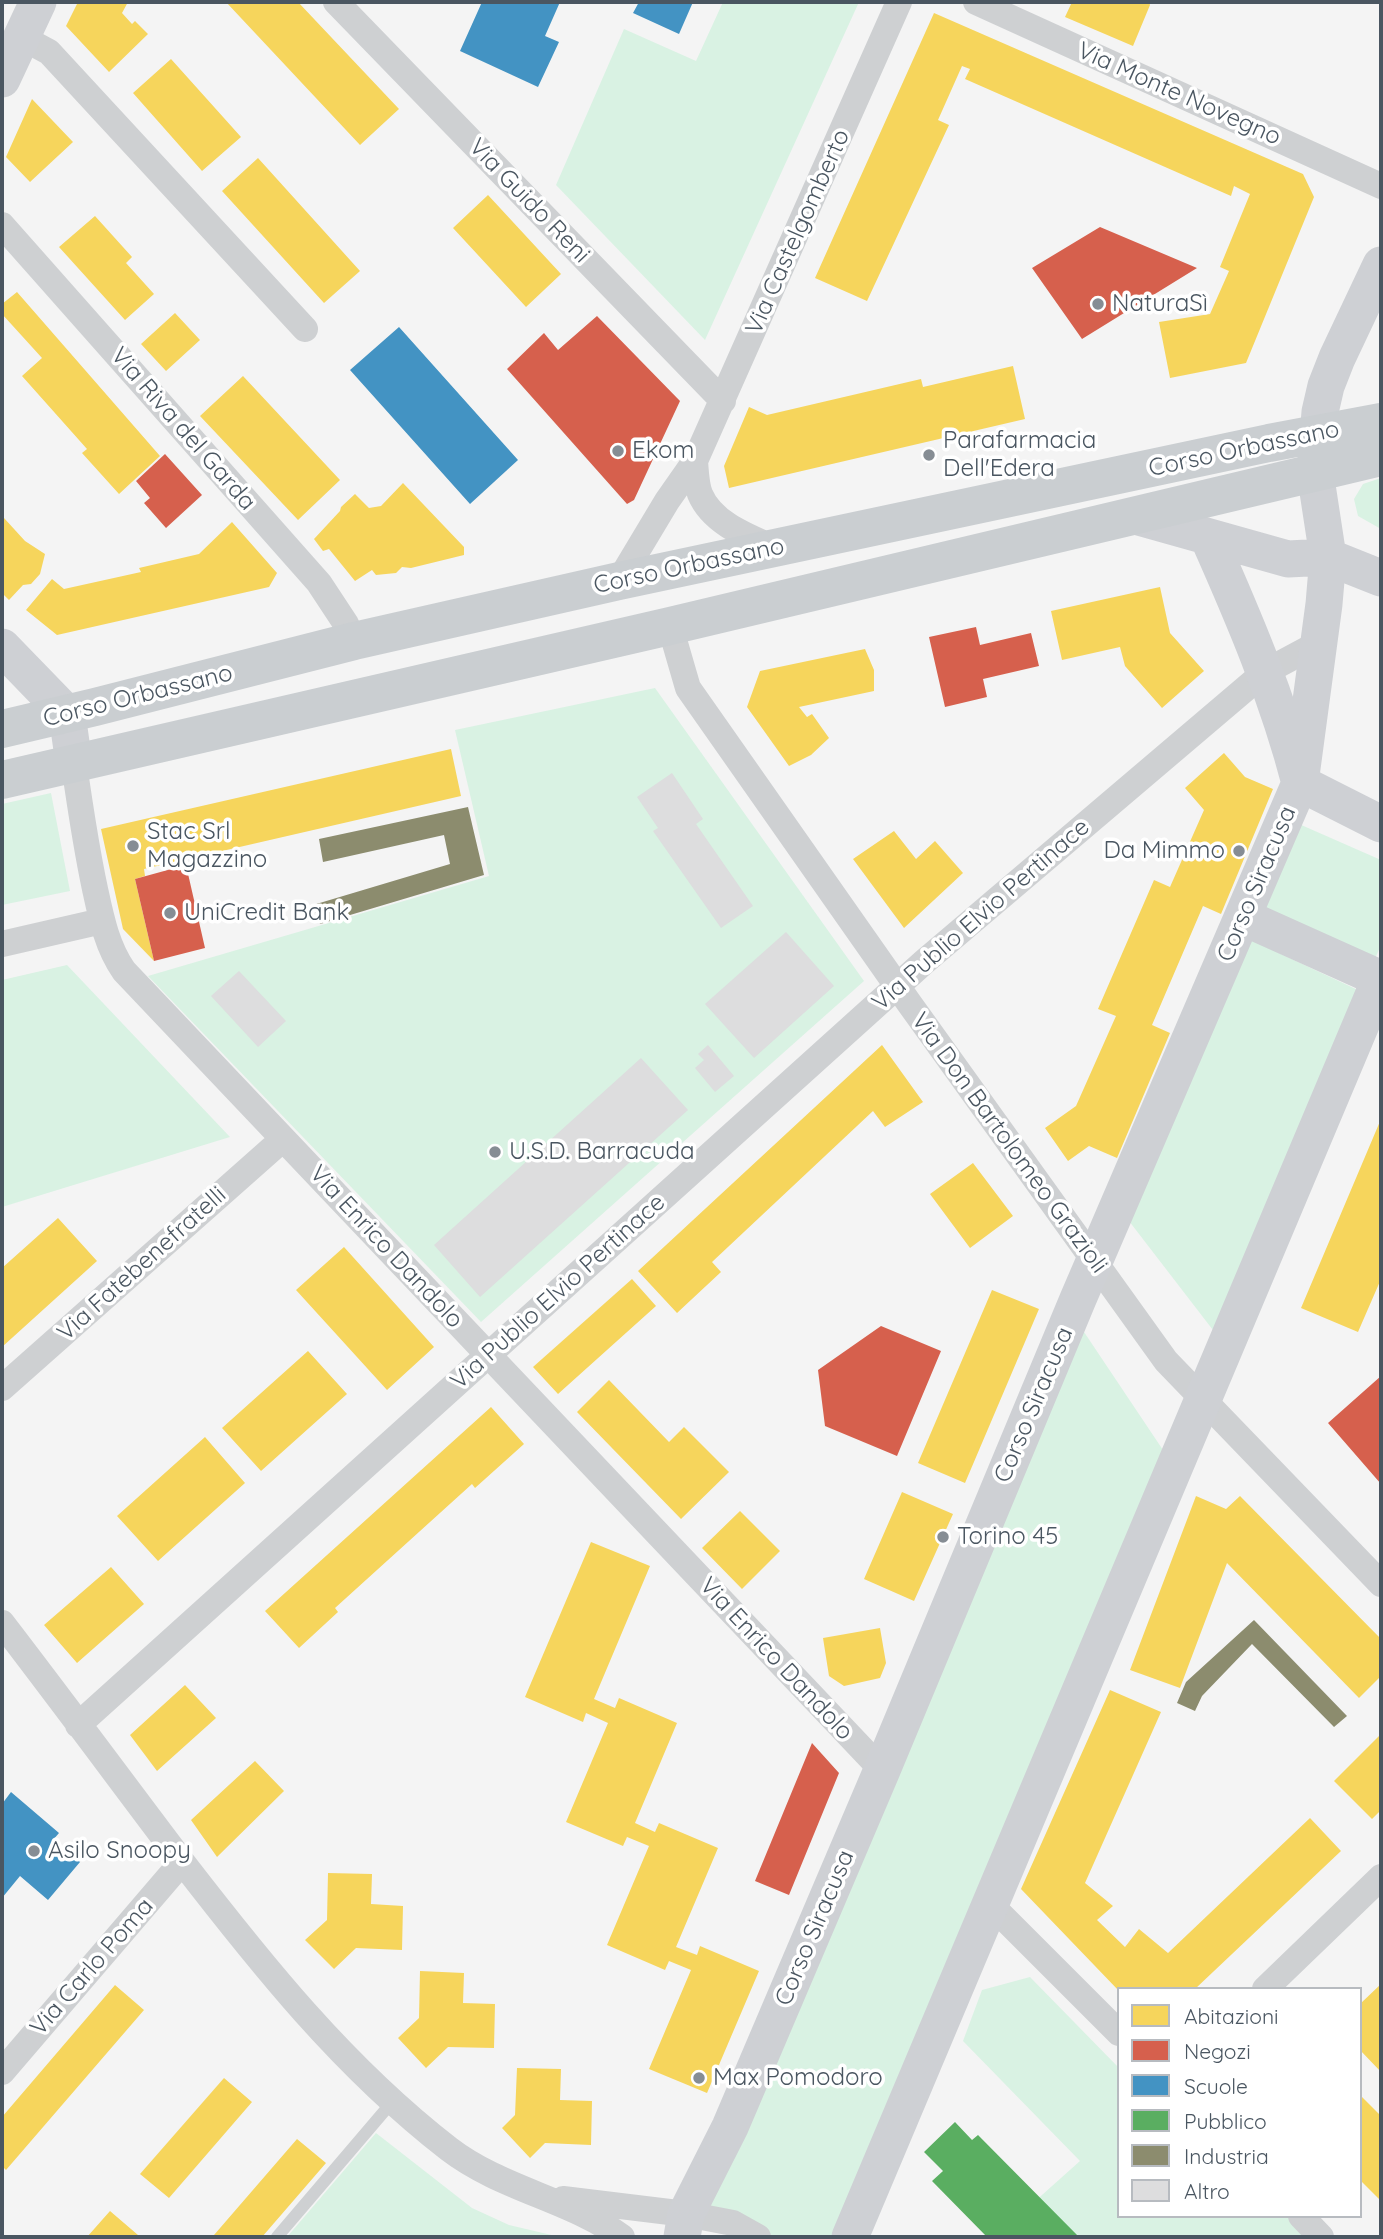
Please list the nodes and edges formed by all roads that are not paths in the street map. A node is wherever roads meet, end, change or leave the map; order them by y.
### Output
1 (38, 2) edge
2 (336, 2) edge
3 (899, 2) edge
4 (976, 2) edge
5 (21, 37) junction
6 (2, 79) edge
7 (1381, 186) edge
8 (2, 225) edge
9 (1381, 265) edge
10 (304, 329) dead end
11 (723, 401) junction
12 (1381, 422) edge
13 (1316, 434) junction
14 (1381, 457) edge
15 (695, 461) junction
16 (1315, 472) junction
17 (1135, 516) junction
18 (1208, 537) junction
19 (774, 548) junction
20 (1328, 557) junction
21 (1381, 578) edge
22 (619, 581) junction
23 (670, 625) junction
24 (354, 641) junction
25 (1319, 642) junction
26 (2, 647) edge
27 (1265, 672) junction
28 (67, 714) junction
29 (2, 729) edge
30 (74, 764) junction
31 (2, 780) edge
32 (1300, 783) junction
33 (1381, 824) edge
34 (1243, 917) junction
35 (102, 920) junction
36 (2, 944) edge
37 (1381, 978) edge
38 (897, 986) junction
39 (283, 1139) junction
40 (1094, 1262) junction
41 (488, 1355) junction
42 (2, 1388) edge
43 (1202, 1400) junction
44 (1381, 1584) edge
45 (4, 1631) edge
46 (78, 1725) junction
47 (882, 1770) junction
48 (182, 1861) junction
49 (1381, 1877) edge
50 (989, 1903) junction
51 (1267, 1987) edge
52 (1117, 2031) edge
53 (2, 2072) edge
54 (393, 2101) junction
55 (543, 2197) junction
56 (1303, 2218) edge
57 (684, 2226) edge
58 (277, 2237) edge
59 (622, 2237) edge
60 (758, 2237) edge
61 (850, 2237) edge
62 (1321, 2237) edge

1 - 5 street
2 - 11 street, Via Guido Reni
3 - 11 street, Via Castelgomberto
4 - 7 street, Via Monte Novegno
5 - 6 street
5 - 10 street
8 - 24 street, Via Riva del Garda
9 - 13 street, Corso Siracusa
11 - 15 street, Via Castelgomberto
12 - 13 main road, Corso Orbassano
13 - 16 street, Corso Siracusa
13 - 19 main road, Corso Orbassano
14 - 16 main road, Corso Orbassano
15 - 19 street
15 - 22 street, Via Castelgomberto
16 - 17 main road, Corso Orbassano
16 - 20 street, Corso Siracusa
17 - 18 street, Corso Orbassano
17 - 23 main road, Corso Orbassano
18 - 20 street, Corso Orbassano
18 - 27 street
19 - 22 main road, Corso Orbassano
20 - 21 street
20 - 25 street, Corso Siracusa
22 - 24 main road, Corso Orbassano
23 - 30 main road, Corso Orbassano
23 - 38 street, Via Don Bartolomeo Grazioli
24 - 28 main road, Corso Orbassano
25 - 27 street, Via Publio Elvio Pertinace
25 - 32 street, Corso Siracusa
26 - 28 street
27 - 32 street
27 - 38 street, Via Publio Elvio Pertinace
28 - 29 main road, Corso Orbassano
28 - 30 street
30 - 31 main road, Corso Orbassano
30 - 35 street, Via Enrico Dandolo
32 - 33 street
32 - 34 street, Corso Siracusa
34 - 37 street
34 - 40 street, Corso Siracusa
35 - 36 street
35 - 39 street, Via Enrico Dandolo
37 - 43 street
38 - 40 street, Via Don Bartolomeo Grazioli
38 - 41 street, Via Publio Elvio Pertinace
39 - 41 street, Via Enrico Dandolo
39 - 42 street, Via Fatebenefratelli
40 - 43 street, Via Don Bartolomeo Grazioli
40 - 47 street, Corso Siracusa
41 - 46 street, Via Publio Elvio Pertinace
41 - 47 street, Via Enrico Dandolo
43 - 44 street, Via Don Bartolomeo Grazioli
43 - 50 street
45 - 46 street
46 - 48 street
47 - 57 street, Corso Siracusa
48 - 53 street, Via Carlo Poma
48 - 54 street
49 - 51 street
50 - 52 street
50 - 61 street
54 - 55 street
54 - 58 lane
55 - 57 street
55 - 59 street
56 - 62 street
57 - 60 street

